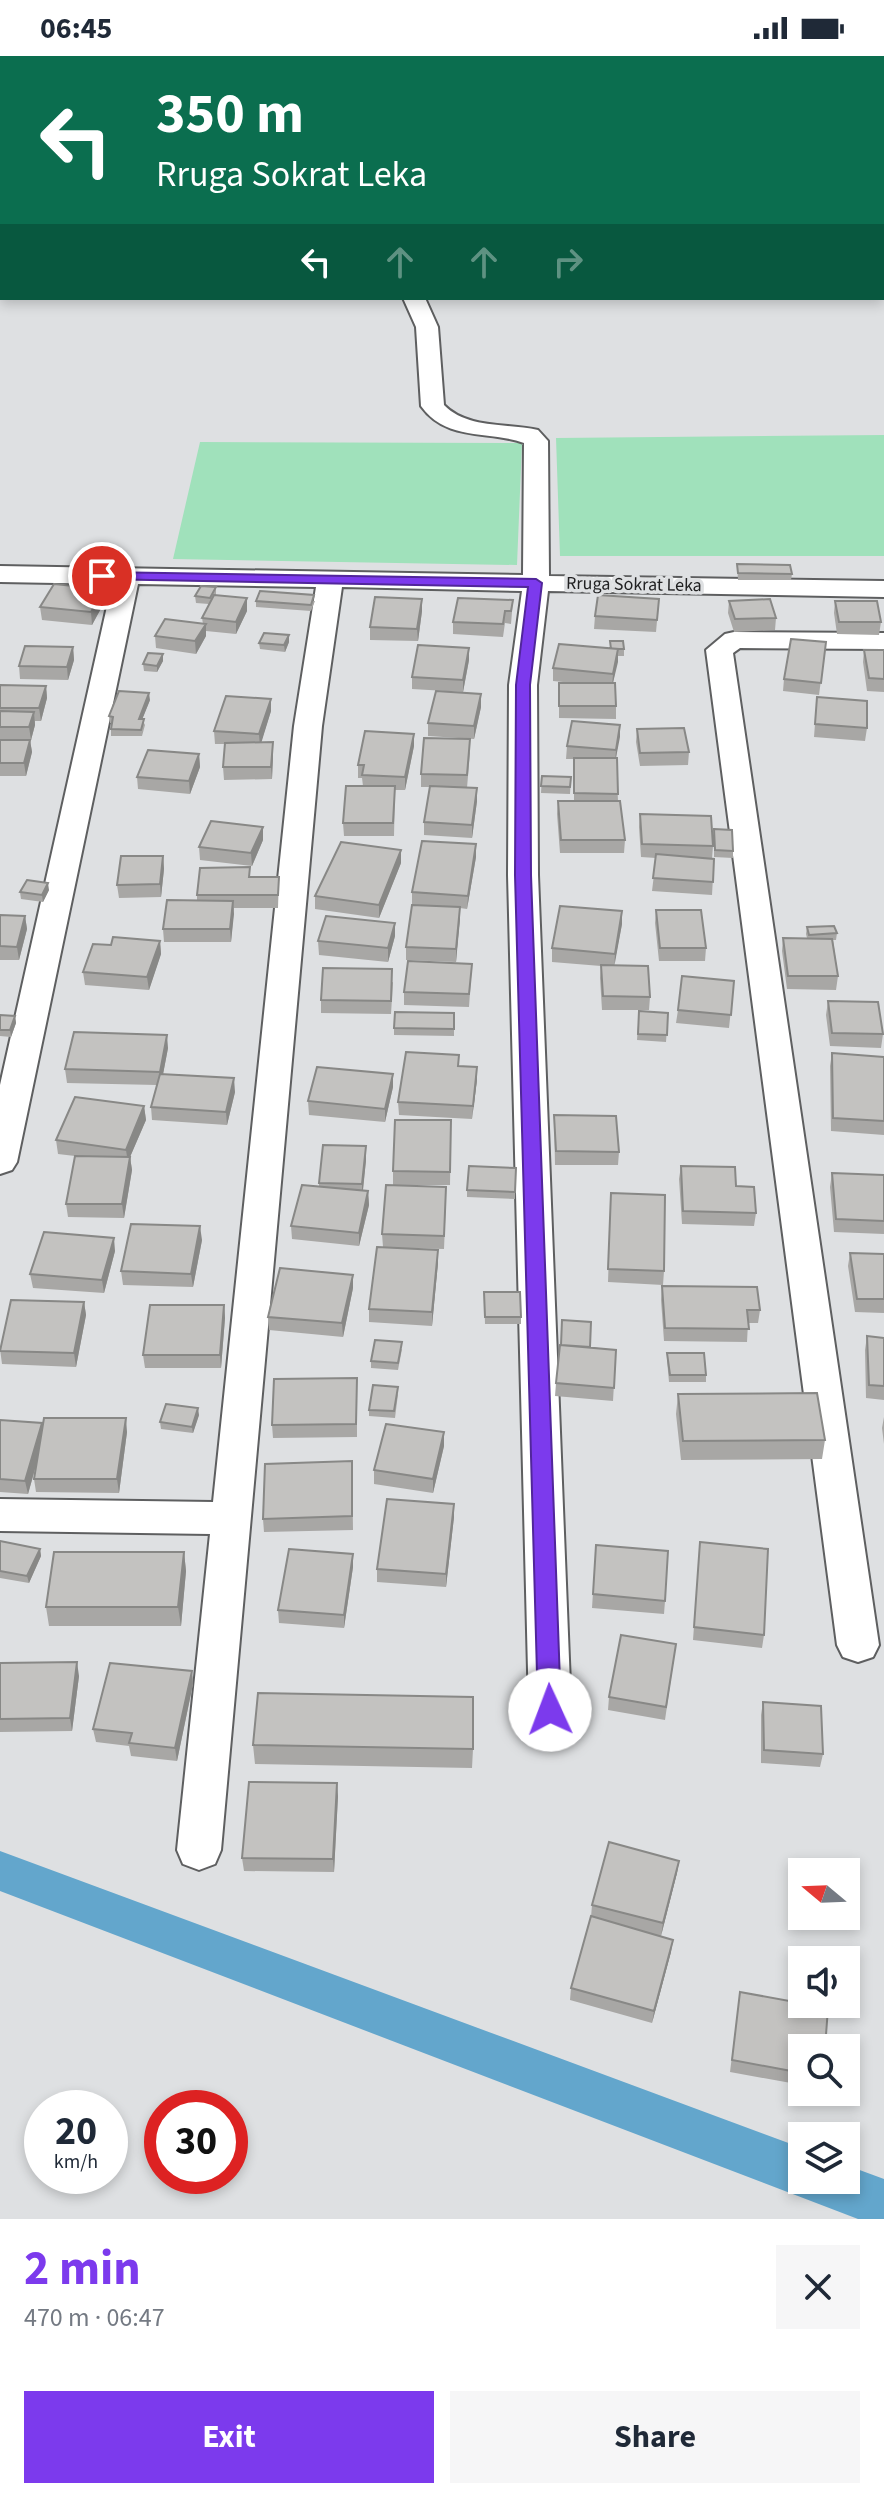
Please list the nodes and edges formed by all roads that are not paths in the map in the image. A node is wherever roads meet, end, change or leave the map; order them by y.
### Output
1 (415, 300) edge
2 (0, 574) edge
3 (127, 576) junction
4 (330, 579) junction
5 (536, 583) junction
6 (884, 589) edge
7 (884, 641) edge
8 (0, 1162) edge
9 (0, 1515) edge
10 (232, 1518) junction
11 (858, 1645) dead end
12 (550, 1710) dead end
13 (199, 1850) dead end

1 - 5 street
2 - 3 street, Rruga Sokrat Leka
3 - 4 street, Rruga Sokrat Leka
3 - 8 street
4 - 5 street, Rruga Sokrat Leka
4 - 10 street
5 - 6 street, Rruga Sokrat Leka
5 - 12 street
7 - 11 street
9 - 10 street
10 - 13 street

